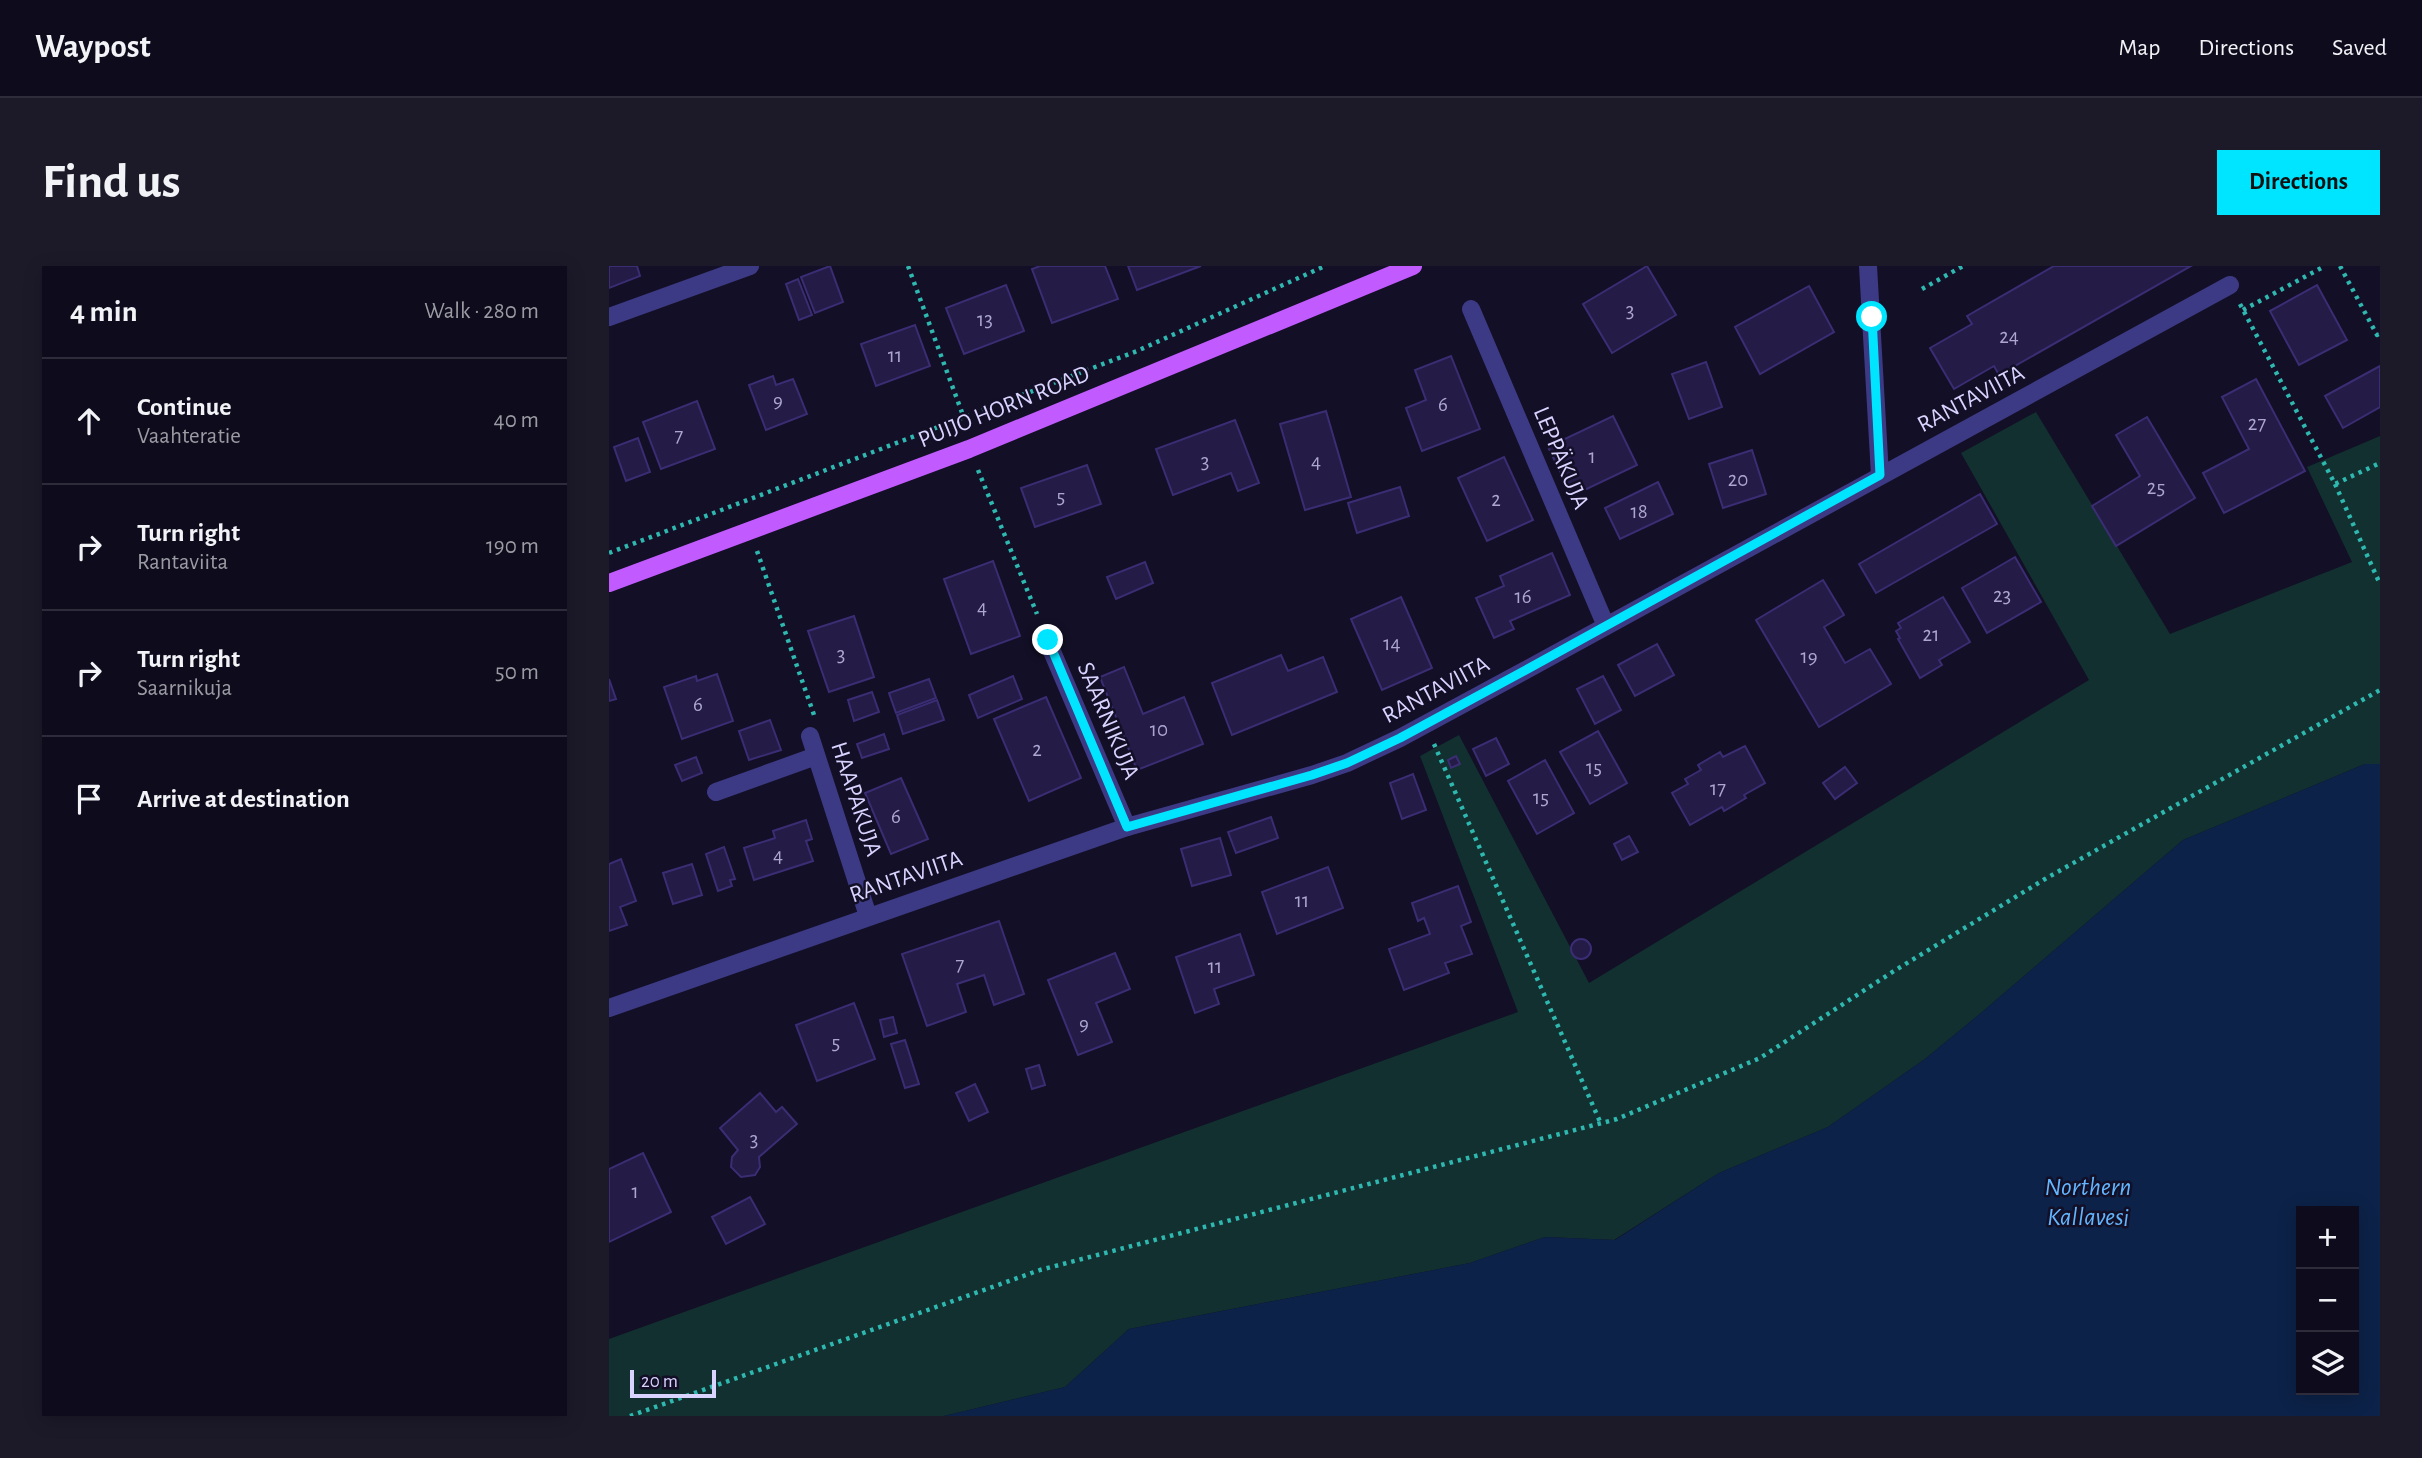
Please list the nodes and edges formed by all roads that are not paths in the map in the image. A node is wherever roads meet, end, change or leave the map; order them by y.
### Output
1 (750, 266) edge
2 (1413, 266) edge
3 (1868, 266) edge
4 (2230, 285) road end
5 (1471, 309) dead end
6 (609, 317) edge
7 (1880, 475) junction
8 (609, 583) edge
9 (1607, 626) junction
10 (1045, 635) road end
11 (810, 736) road end
12 (816, 756) junction
13 (716, 792) dead end
14 (1127, 827) junction
15 (868, 916) junction
16 (609, 1008) edge

1 - 6 street
2 - 8 main road, PUIJO HORN ROAD
3 - 7 street
4 - 7 street, RANTAVIITA
5 - 9 street, LEPPÄKUJA
7 - 9 street, RANTAVIITA
9 - 14 street, RANTAVIITA
10 - 14 street, SAARNIKUJA
11 - 12 street, HAAPAKUJA
12 - 13 street
12 - 15 street, HAAPAKUJA
14 - 15 street, RANTAVIITA
15 - 16 street, RANTAVIITA

